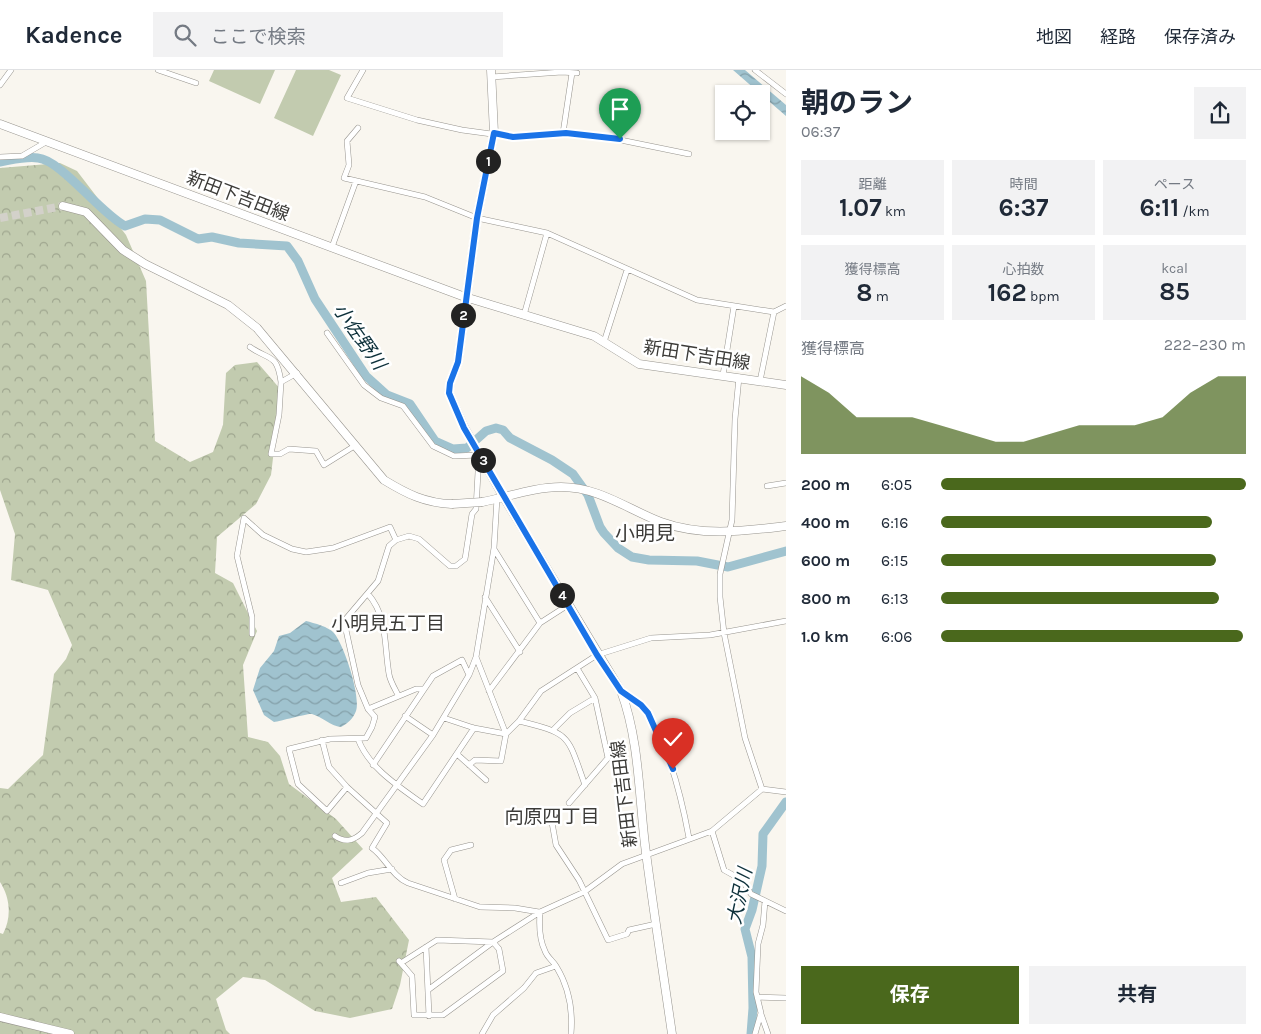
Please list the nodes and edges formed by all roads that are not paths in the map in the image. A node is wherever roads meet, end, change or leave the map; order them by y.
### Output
1 (11, 70) edge
2 (158, 70) edge
3 (755, 70) edge
4 (361, 71) edge
5 (491, 73) edge
6 (196, 83) dead end
7 (0, 85) edge
8 (786, 94) edge
9 (0, 124) edge
10 (358, 128) dead end
11 (494, 133) junction
12 (563, 133) junction
13 (47, 142) junction
14 (689, 154) dead end
15 (0, 158) edge
16 (356, 181) junction
17 (63, 206) tunnel mouth
18 (477, 218) junction
19 (547, 234) junction
20 (332, 247) junction
21 (627, 270) junction
22 (465, 297) junction
23 (734, 306) junction
24 (786, 306) edge
25 (774, 312) junction
26 (524, 315) junction
27 (326, 333) dead end
28 (604, 342) junction
29 (250, 347) dead end
30 (297, 373) junction
31 (723, 375) junction
32 (739, 377) junction
33 (760, 381) junction
34 (281, 382) junction
35 (786, 384) edge
36 (356, 445) junction
37 (479, 454) junction
38 (786, 483) edge
39 (767, 486) dead end
40 (500, 497) junction
41 (786, 526) edge
42 (729, 532) junction
43 (396, 540) junction
44 (494, 548) junction
45 (368, 594) junction
46 (485, 597) junction
47 (568, 605) junction
48 (786, 621) edge
49 (540, 623) junction
50 (724, 633) junction
51 (252, 634) dead end
52 (520, 652) junction
53 (597, 655) junction
54 (476, 657) junction
55 (577, 668) junction
56 (469, 675) junction
57 (424, 689) junction
58 (621, 691) junction
59 (489, 692) junction
60 (398, 695) junction
61 (595, 698) junction
62 (368, 709) junction
63 (405, 716) junction
64 (444, 718) junction
65 (519, 721) junction
66 (474, 728) junction
67 (554, 729) junction
68 (506, 734) junction
69 (433, 735) junction
70 (358, 739) junction
71 (322, 740) junction
72 (458, 755) junction
73 (373, 765) junction
74 (469, 765) junction
75 (486, 780) dead end
76 (585, 785) junction
77 (398, 786) junction
78 (347, 787) junction
79 (762, 789) junction
80 (786, 792) edge
81 (569, 803) dead end
82 (376, 813) junction
83 (534, 819) dead end
84 (712, 830) junction
85 (335, 836) dead end
86 (689, 838) junction
87 (471, 845) dead end
88 (646, 855) junction
89 (392, 869) junction
90 (341, 883) dead end
91 (584, 892) junction
92 (455, 899) junction
93 (762, 900) junction
94 (786, 911) edge
95 (540, 912) junction
96 (656, 924) junction
97 (493, 942) junction
98 (426, 947) junction
99 (556, 966) junction
100 (428, 990) junction
101 (758, 997) junction
102 (786, 998) edge
103 (761, 1014) junction
104 (429, 1016) junction
105 (0, 1017) edge
106 (70, 1034) edge
107 (482, 1034) edge
108 (570, 1034) edge
109 (672, 1034) edge
110 (755, 1034) edge
111 (768, 1034) edge

1 - 7 street
2 - 6 street
3 - 8 street
4 - 11 street
5 - 11 main road
5 - 12 street
9 - 13 main road, 新田下吉田線
10 - 16 street
11 - 12 street
11 - 18 main road
12 - 14 street
13 - 15 street
13 - 20 main road, 新田下吉田線
16 - 18 street
16 - 20 street
17 - 30 main road
18 - 19 street
18 - 22 main road
19 - 21 street
19 - 26 street
20 - 22 main road, 新田下吉田線
21 - 23 street
21 - 28 street
22 - 26 main road, 新田下吉田線
22 - 37 main road, 新田下吉田線
23 - 25 street
23 - 31 street
24 - 25 street
25 - 33 street
26 - 28 main road, 新田下吉田線
27 - 37 street
28 - 31 main road, 新田下吉田線
29 - 34 street
30 - 34 street
30 - 36 main road
31 - 32 main road, 新田下吉田線
32 - 33 main road, 新田下吉田線
32 - 42 street
33 - 35 main road, 新田下吉田線
34 - 36 street
36 - 40 main road, bridge
37 - 40 main road, 新田下吉田線
37 - 43 street
38 - 39 street
40 - 42 main road
40 - 44 street
40 - 47 main road, 新田下吉田線
41 - 42 main road
42 - 50 street
43 - 45 street
43 - 51 street
44 - 46 street
44 - 49 street
45 - 60 street
45 - 62 street
46 - 52 street
46 - 54 street
47 - 49 street
47 - 53 main road, 新田下吉田線
48 - 50 street
49 - 52 street
50 - 53 street
50 - 79 street
52 - 59 street
53 - 55 street
53 - 58 main road, 新田下吉田線
54 - 56 street
54 - 59 street
55 - 61 street
55 - 65 street
56 - 57 street
56 - 64 street
57 - 60 street
57 - 63 street
58 - 86 street
58 - 88 main road, 新田下吉田線
59 - 68 street
60 - 62 street
61 - 67 street
61 - 76 street
62 - 70 street
63 - 69 street
63 - 73 street
64 - 66 street
64 - 69 street
65 - 67 street
65 - 68 street
66 - 68 street
66 - 72 street
67 - 76 street
68 - 74 street
69 - 77 street
70 - 71 street
70 - 73 street
71 - 78 street
71 - 78 street
72 - 74 street
72 - 77 street
73 - 77 street
74 - 75 street
76 - 81 street
77 - 82 street
78 - 82 street
79 - 80 street
79 - 84 street
82 - 85 street
82 - 89 street
83 - 91 street
84 - 86 street
84 - 93 street
86 - 88 street
87 - 92 street
88 - 91 street
88 - 96 main road, 新田下吉田線
89 - 90 street
89 - 92 street
91 - 95 street
91 - 96 street
92 - 95 street
93 - 94 street
93 - 101 street
95 - 97 street
95 - 99 street
96 - 109 main road, 新田下吉田線
97 - 98 street
97 - 100 street
97 - 104 street
98 - 100 street
98 - 104 street
99 - 107 street
99 - 108 street
100 - 104 street
101 - 102 street
101 - 103 street
103 - 110 street
103 - 111 street
105 - 106 main road

